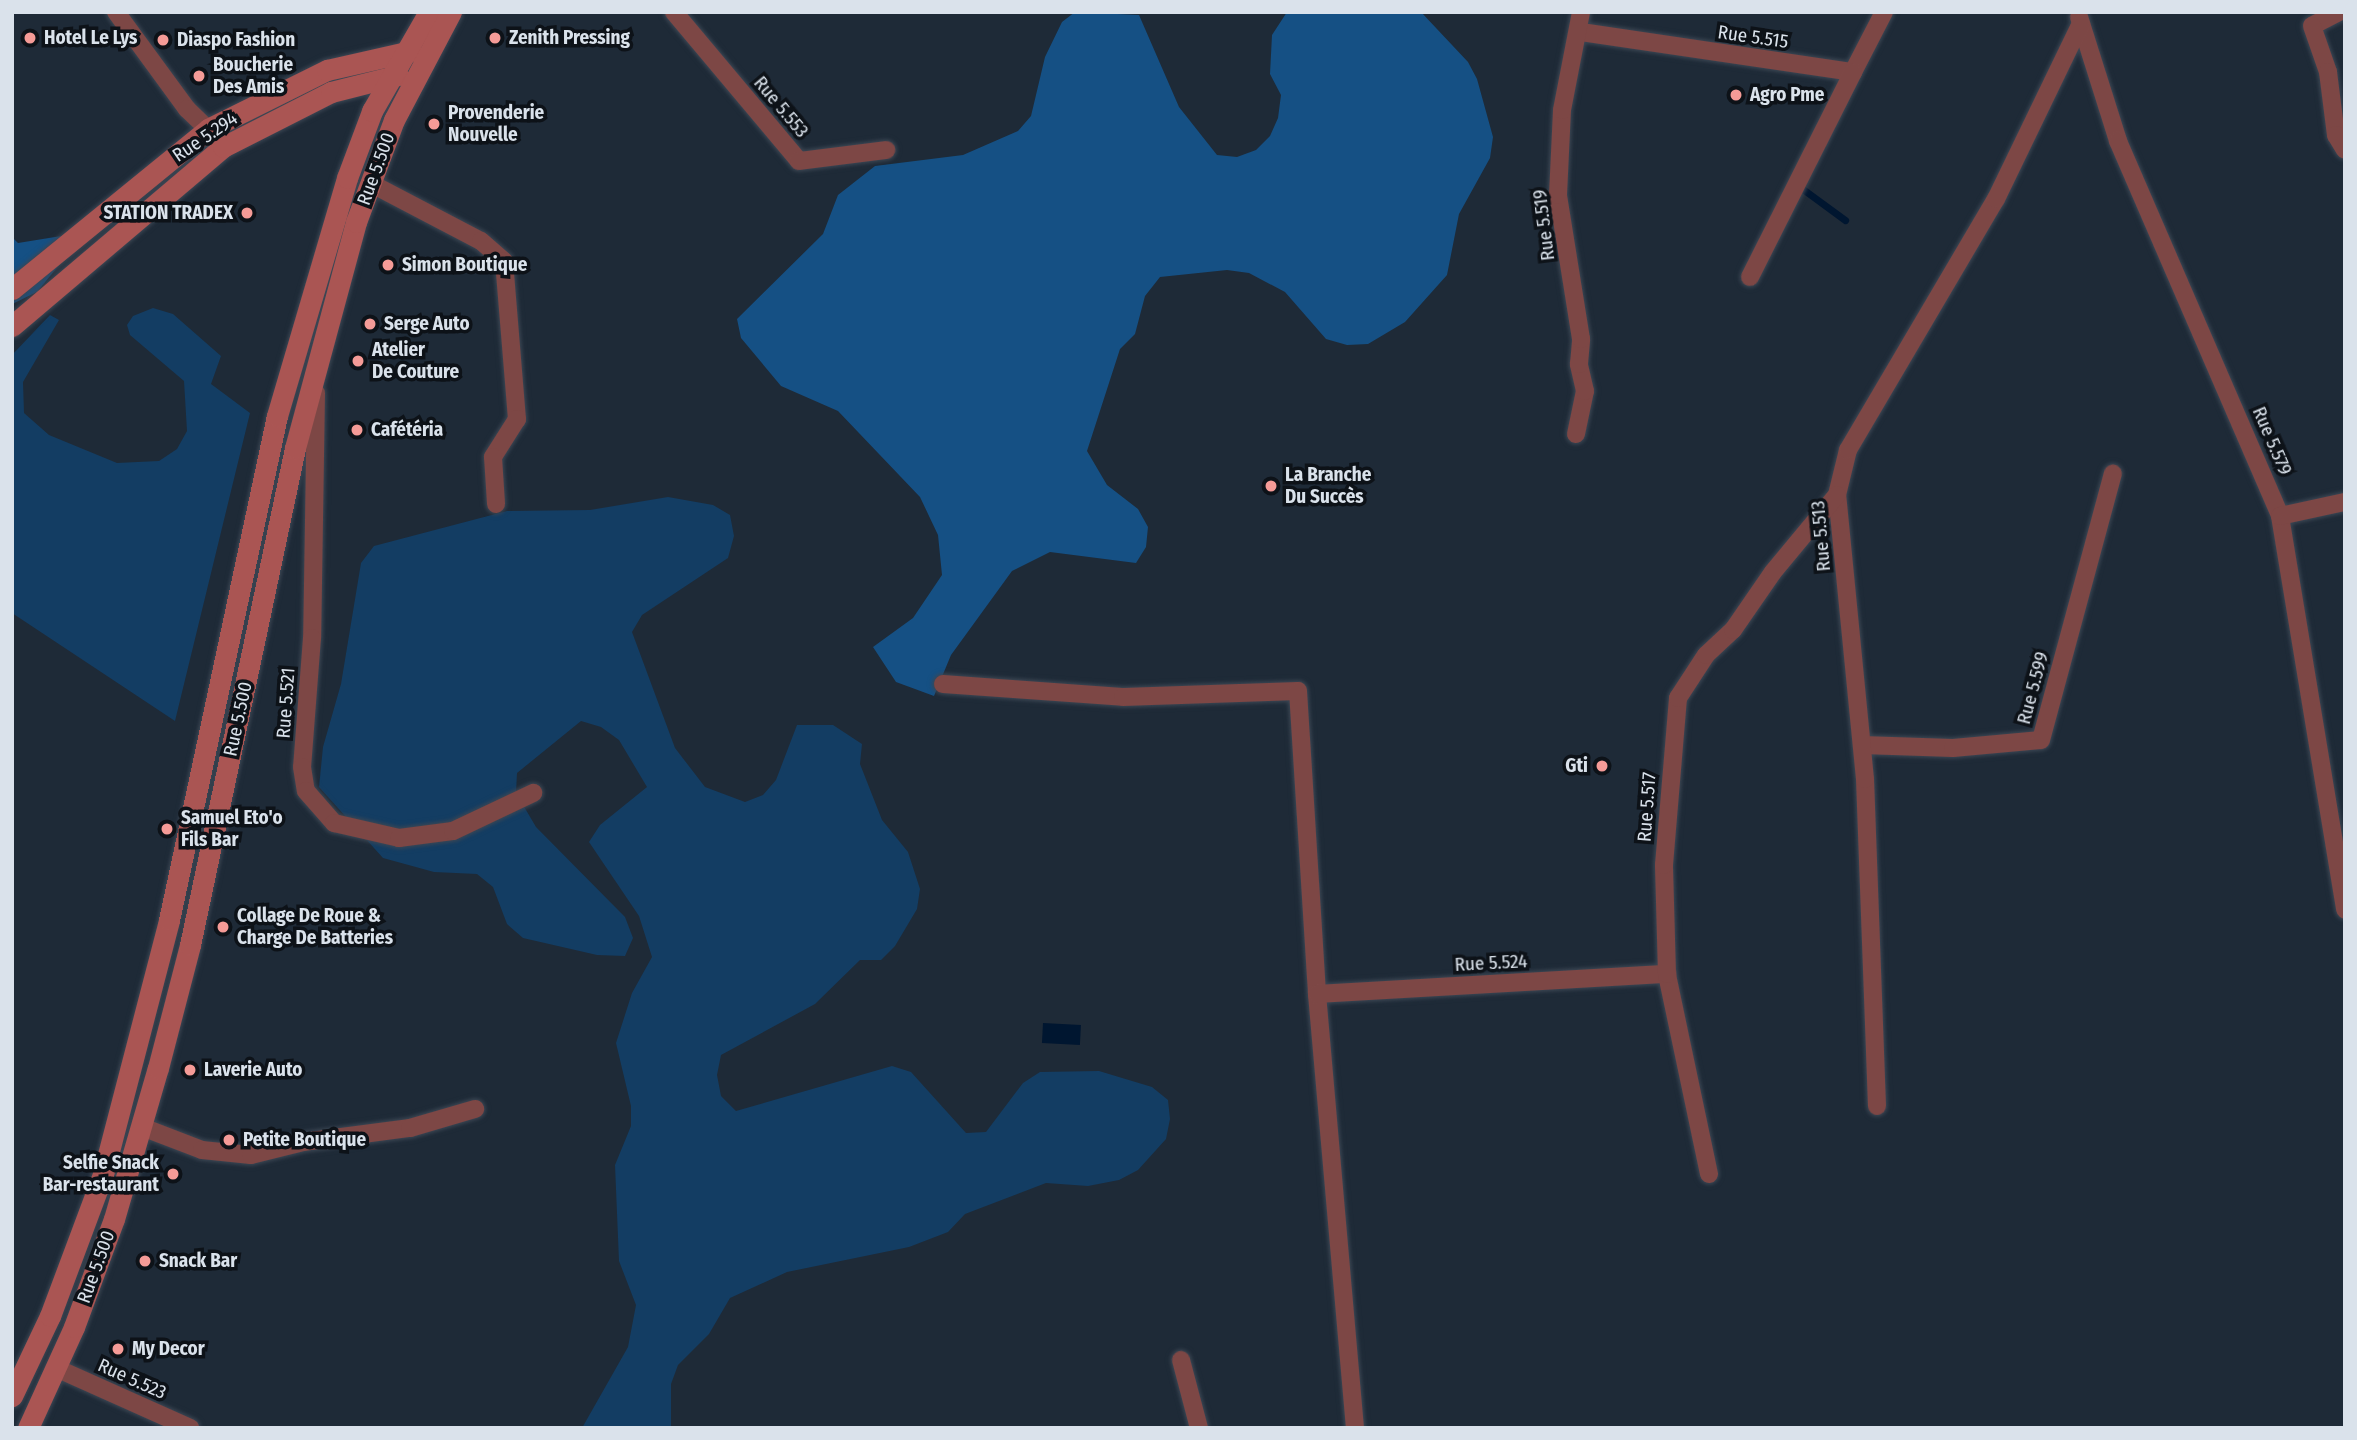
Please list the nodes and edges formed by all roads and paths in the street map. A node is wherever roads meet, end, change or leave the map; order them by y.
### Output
1 (116, 12) edge
2 (429, 12) edge
3 (451, 12) edge
4 (674, 12) edge
5 (1581, 12) edge
6 (1884, 12) edge
7 (2339, 12) edge
8 (2079, 17) edge
9 (1581, 32) junction
10 (430, 49) junction
11 (404, 52) junction
12 (1853, 72) junction
13 (417, 73) junction
14 (392, 75) junction
15 (208, 129) junction
16 (886, 150) dead end
17 (2345, 150) edge
18 (370, 183) junction
19 (1750, 277) dead end
20 (12, 289) edge
21 (12, 326) edge
22 (317, 365) junction
23 (1576, 434) dead end
24 (2113, 474) dead end
25 (1837, 495) junction
26 (2345, 502) edge
27 (496, 504) dead end
28 (2280, 516) junction
29 (943, 684) dead end
30 (1862, 745) junction
31 (533, 793) dead end
32 (2345, 910) edge
33 (1667, 974) junction
34 (1317, 994) junction
35 (1877, 1106) dead end
36 (475, 1109) dead end
37 (142, 1127) junction
38 (1709, 1174) dead end
39 (1181, 1360) dead end
40 (57, 1368) junction
41 (12, 1396) edge
42 (28, 1428) edge
43 (190, 1428) edge
44 (1199, 1428) edge
45 (1355, 1428) edge

1 - 15 street
2 - 11 main road, Rue 5.500
3 - 10 main road, Rue 5.500
4 - 16 street, Rue 5.553
5 - 9 street, Rue 5.519
6 - 12 street
7 - 17 street
8 - 25 street, Rue 5.513
8 - 28 street, Rue 5.579
9 - 12 street, Rue 5.515
9 - 23 street, Rue 5.519
10 - 11 main road, Rue 5.294
10 - 13 main road, Rue 5.500
11 - 14 main road, Rue 5.500
11 - 15 main road, Rue 5.294
12 - 19 street
13 - 14 main road, Rue 5.294
13 - 18 main road, Rue 5.500
14 - 21 main road, Rue 5.294
14 - 41 main road, Rue 5.500
15 - 20 main road, Rue 5.294
18 - 22 main road, Rue 5.500
18 - 27 street
22 - 31 street, Rue 5.521
22 - 37 main road, Rue 5.500
24 - 30 street, Rue 5.599
25 - 30 street, Rue 5.513
25 - 33 street, Rue 5.517
26 - 28 street
28 - 32 street, Rue 5.579
29 - 34 street
30 - 35 street, Rue 5.513
33 - 34 street, Rue 5.524
33 - 38 street, Rue 5.517
34 - 45 street
36 - 37 street
37 - 40 main road, Rue 5.500
39 - 44 street
40 - 42 main road, Rue 5.500
40 - 43 street, Rue 5.523

